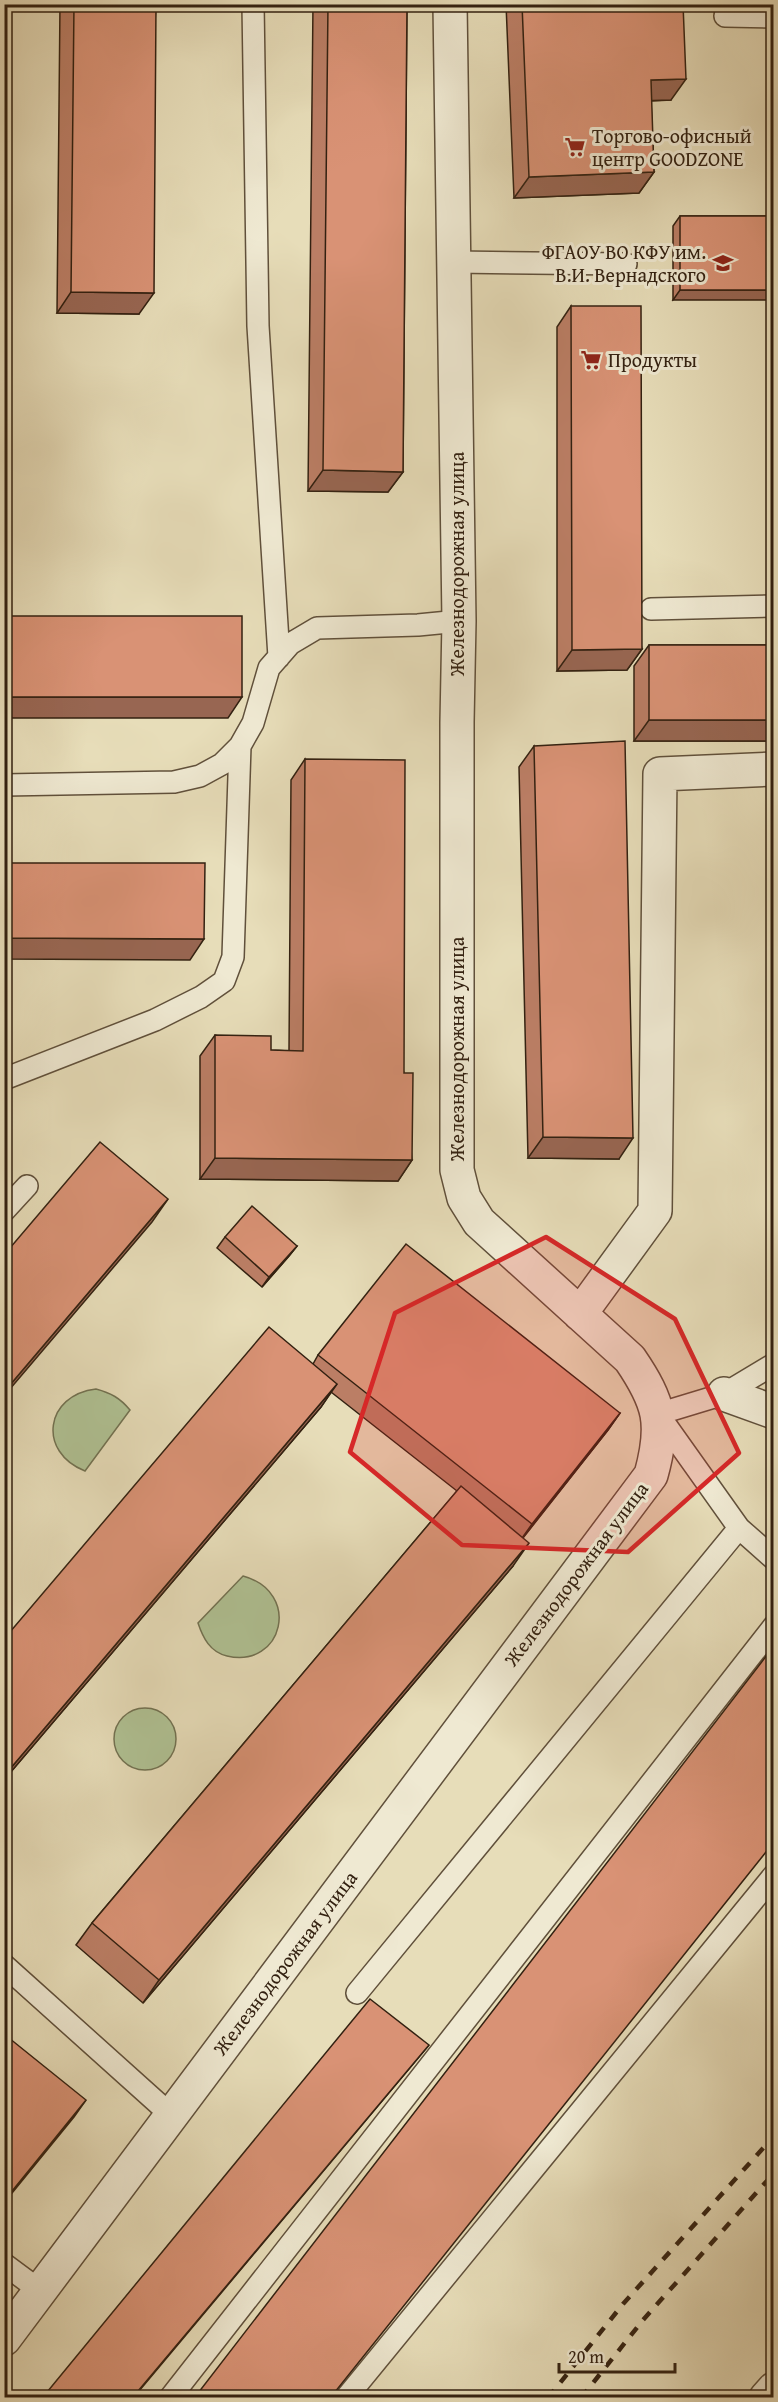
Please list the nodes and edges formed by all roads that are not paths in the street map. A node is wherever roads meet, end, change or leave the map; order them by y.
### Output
1 (253, 4) edge
2 (450, 4) edge
3 (725, 16) dead end
4 (774, 17) edge
5 (454, 262) junction
6 (626, 264) dead end
7 (774, 606) edge
8 (651, 609) dead end
9 (459, 621) junction
10 (279, 657) junction
11 (240, 746) junction
12 (774, 769) edge
13 (4, 785) edge
14 (4, 1079) edge
15 (27, 1186) dead end
16 (4, 1211) edge
17 (580, 1314) junction
18 (774, 1364) edge
19 (724, 1394) junction
20 (774, 1412) edge
21 (658, 1414) junction
22 (739, 1528) junction
23 (774, 1559) edge
24 (774, 1626) edge
25 (774, 1875) edge
26 (4, 1965) edge
27 (357, 1993) dead end
28 (171, 2115) junction
29 (4, 2264) edge
30 (39, 2290) junction
31 (4, 2339) edge
32 (774, 2389) edge
33 (170, 2397) edge
34 (346, 2397) edge
35 (766, 2397) edge

1 - 10 lane
2 - 5 street, Железнодорожная улица
3 - 4 lane
5 - 6 lane
5 - 9 street, Железнодорожная улица
7 - 8 lane
9 - 10 lane
9 - 17 street, Железнодорожная улица
10 - 11 lane
11 - 13 lane
11 - 14 lane
12 - 17 street
15 - 16 lane
17 - 21 street, Железнодорожная улица
18 - 19 lane
19 - 20 street
19 - 21 lane
21 - 22 lane
21 - 28 street, Железнодорожная улица
22 - 23 lane
22 - 27 lane
24 - 33 lane
25 - 34 lane
26 - 28 lane
28 - 30 street, Железнодорожная улица
29 - 30 lane
30 - 31 street, Железнодорожная улица
32 - 35 street

